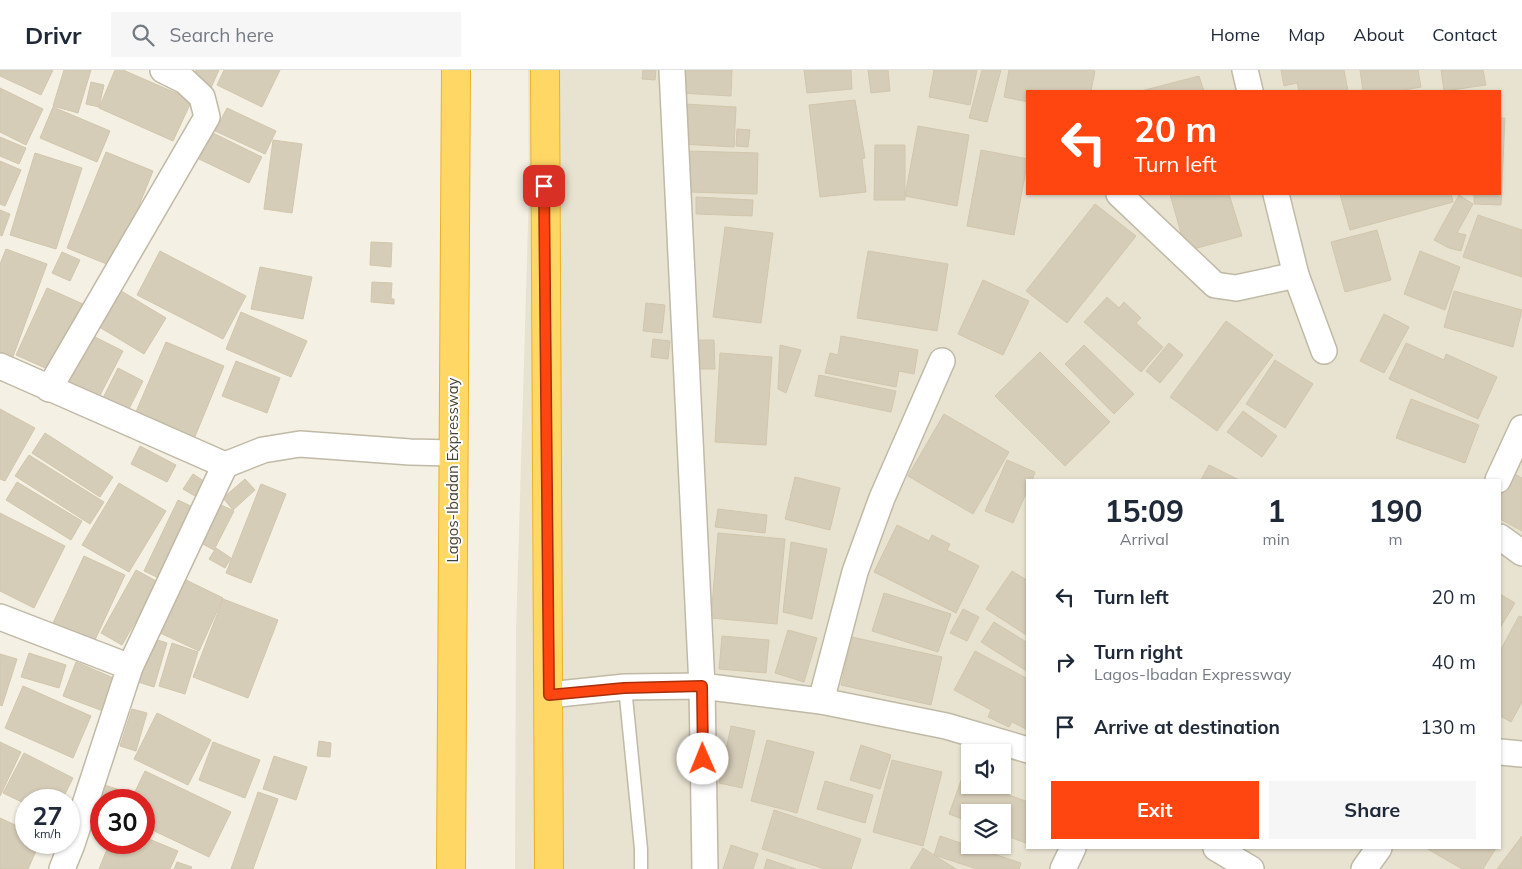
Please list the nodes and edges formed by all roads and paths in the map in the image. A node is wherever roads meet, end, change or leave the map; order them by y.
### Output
1 (163, 70) edge
2 (456, 70) edge
3 (545, 70) edge
4 (672, 70) edge
5 (1245, 70) edge
6 (1250, 90) edge
7 (1120, 195) edge
8 (1276, 195) edge
9 (1296, 275) junction
10 (1324, 352) dead end
11 (942, 361) dead end
12 (0, 366) edge
13 (49, 389) junction
14 (1522, 428) edge
15 (453, 453) junction
16 (225, 465) junction
17 (1498, 479) edge
18 (1501, 538) edge
19 (1522, 553) edge
20 (0, 617) edge
21 (130, 667) junction
22 (702, 686) junction
23 (624, 688) junction
24 (549, 695) junction
25 (821, 701) junction
26 (1026, 749) edge
27 (1501, 752) edge
28 (1522, 754) edge
29 (1073, 849) edge
30 (1218, 849) edge
31 (1378, 849) edge
32 (62, 869) edge
33 (451, 869) edge
34 (549, 869) edge
35 (641, 869) edge
36 (705, 869) edge
37 (1063, 869) edge
38 (1251, 869) edge
39 (1364, 869) edge

1 - 13 street
2 - 15 highway, Lagos-Ibadan Expressway
3 - 24 highway
4 - 22 street
5 - 6 street
7 - 9 street
8 - 9 street
9 - 10 street
11 - 25 street
12 - 13 street
13 - 16 street
14 - 17 street
15 - 16 street
15 - 33 highway, Lagos-Ibadan Expressway
16 - 21 street
18 - 19 street
20 - 21 street
21 - 32 street
22 - 23 street
22 - 25 street
22 - 36 street
23 - 24 street
23 - 35 lane
24 - 34 highway
25 - 26 street
27 - 28 street
29 - 37 street
30 - 38 street
31 - 39 street

